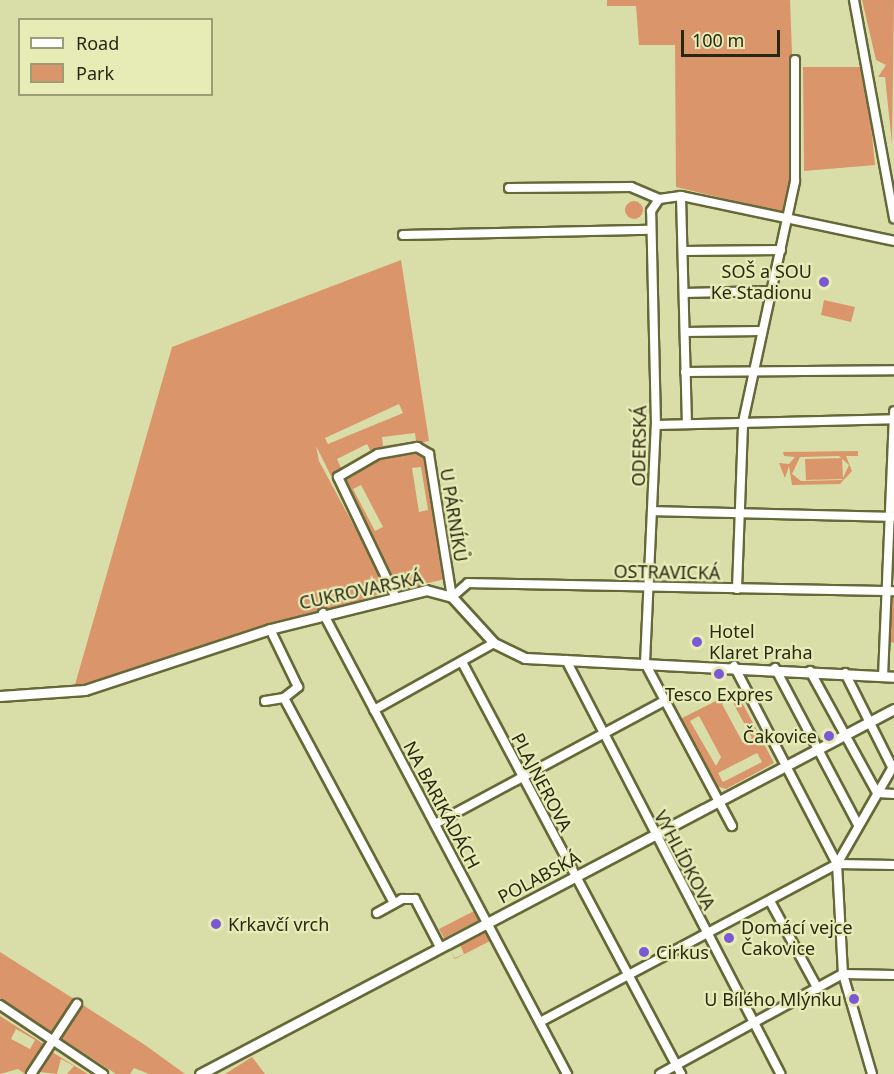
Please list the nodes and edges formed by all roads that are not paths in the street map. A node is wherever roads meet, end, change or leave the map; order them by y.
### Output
1 (854, 0) edge
2 (795, 60) dead end
3 (509, 188) dead end
4 (681, 196) junction
5 (659, 199) junction
6 (894, 218) edge
7 (788, 220) junction
8 (650, 230) junction
9 (403, 235) dead end
10 (894, 241) edge
11 (781, 250) junction
12 (682, 251) junction
13 (771, 291) junction
14 (684, 293) junction
15 (762, 331) junction
16 (685, 332) junction
17 (753, 370) junction
18 (894, 370) edge
19 (685, 372) junction
20 (894, 416) edge
21 (743, 422) junction
22 (687, 423) junction
23 (656, 424) junction
24 (652, 511) junction
25 (739, 514) junction
26 (892, 517) edge
27 (649, 587) junction
28 (737, 589) junction
29 (891, 591) edge
30 (395, 596) junction
31 (452, 597) junction
32 (323, 613) junction
33 (270, 628) junction
34 (494, 644) junction
35 (566, 660) junction
36 (462, 662) junction
37 (645, 663) junction
38 (734, 666) junction
39 (775, 668) junction
40 (809, 670) junction
41 (845, 673) junction
42 (884, 677) junction
43 (894, 677) edge
44 (0, 696) edge
45 (284, 698) junction
46 (265, 700) dead end
47 (664, 701) junction
48 (374, 710) junction
49 (894, 710) edge
50 (869, 723) junction
51 (601, 734) junction
52 (845, 735) junction
53 (817, 750) junction
54 (786, 766) junction
55 (893, 766) edge
56 (522, 776) junction
57 (877, 793) junction
58 (894, 794) edge
59 (718, 801) junction
60 (435, 824) junction
61 (858, 825) junction
62 (732, 826) dead end
63 (655, 835) junction
64 (837, 864) junction
65 (894, 865) edge
66 (576, 876) junction
67 (770, 901) junction
68 (394, 903) junction
69 (377, 913) dead end
70 (487, 922) junction
71 (707, 934) junction
72 (440, 947) junction
73 (843, 975) junction
74 (894, 975) edge
75 (629, 976) junction
76 (818, 989) junction
77 (77, 1004) dead end
78 (0, 1005) edge
79 (540, 1022) junction
80 (754, 1023) junction
81 (52, 1040) junction
82 (676, 1065) junction
83 (31, 1074) edge
84 (103, 1074) edge
85 (200, 1074) edge
86 (567, 1074) edge
87 (660, 1074) edge
88 (681, 1074) edge
89 (781, 1074) edge
90 (873, 1074) edge

1 - 6 street
2 - 7 street
3 - 5 street
4 - 5 street
4 - 7 street
4 - 12 street
5 - 8 street, ODERSKÁ
7 - 10 street
7 - 11 street
8 - 9 street
8 - 23 street, ODERSKÁ
11 - 12 street
11 - 13 street
12 - 14 street
13 - 14 street
13 - 15 street
14 - 16 street
15 - 16 street
15 - 17 street
16 - 19 street
17 - 18 street
17 - 19 street
17 - 21 street
19 - 22 street
20 - 21 street
20 - 26 street
21 - 22 street
21 - 25 street
22 - 23 street
23 - 24 street, ODERSKÁ
24 - 25 street
24 - 27 street, ODERSKÁ
25 - 26 street
25 - 28 street
26 - 29 street
27 - 28 street, OSTRAVICKÁ
27 - 31 street, OSTRAVICKÁ
27 - 37 street, ODERSKÁ
28 - 29 street, OSTRAVICKÁ
29 - 42 street
30 - 31 street, CUKROVARSKÁ
30 - 31 street, U PÁRNÍKŮ
30 - 32 street, CUKROVARSKÁ
31 - 34 street
32 - 33 street, CUKROVARSKÁ
32 - 48 street, NA BARIKÁDÁCH
33 - 44 street, CUKROVARSKÁ
33 - 45 street
34 - 35 street
34 - 36 street
35 - 37 street
35 - 51 street, VYHLÍDKOVA
36 - 48 street
36 - 56 street, PLAJNEROVA
37 - 38 street
37 - 47 street
38 - 39 street
38 - 54 street
39 - 40 street
39 - 53 street
40 - 41 street
40 - 52 street
41 - 42 street
41 - 50 street
42 - 43 street
45 - 46 street
45 - 68 street
47 - 51 street
47 - 59 street
48 - 60 street, NA BARIKÁDÁCH
49 - 50 street, POLABSKÁ
50 - 52 street, POLABSKÁ
50 - 55 street
51 - 56 street
51 - 63 street, VYHLÍDKOVA
52 - 53 street, POLABSKÁ
52 - 57 street
53 - 54 street, POLABSKÁ
53 - 61 street
54 - 59 street, POLABSKÁ
54 - 64 street
55 - 57 street
56 - 60 street
56 - 66 street, PLAJNEROVA
57 - 58 street
57 - 61 street
59 - 62 street
59 - 63 street, POLABSKÁ
60 - 70 street, NA BARIKÁDÁCH
61 - 64 street
63 - 66 street, POLABSKÁ
63 - 71 street, VYHLÍDKOVA
64 - 65 street
64 - 67 street
64 - 73 street
66 - 70 street, POLABSKÁ
66 - 75 street, PLAJNEROVA
67 - 71 street
67 - 76 street
68 - 69 street
68 - 72 street
70 - 72 street, POLABSKÁ
70 - 79 street, NA BARIKÁDÁCH
71 - 75 street
71 - 80 street, VYHLÍDKOVA
72 - 85 street, POLABSKÁ
73 - 74 street
73 - 76 street
73 - 90 street
75 - 79 street
75 - 82 street, PLAJNEROVA
76 - 80 street
77 - 81 street
78 - 81 street
79 - 86 street, NA BARIKÁDÁCH
80 - 82 street
80 - 89 street, VYHLÍDKOVA
81 - 83 street
81 - 84 street
82 - 87 street
82 - 88 street, PLAJNEROVA

